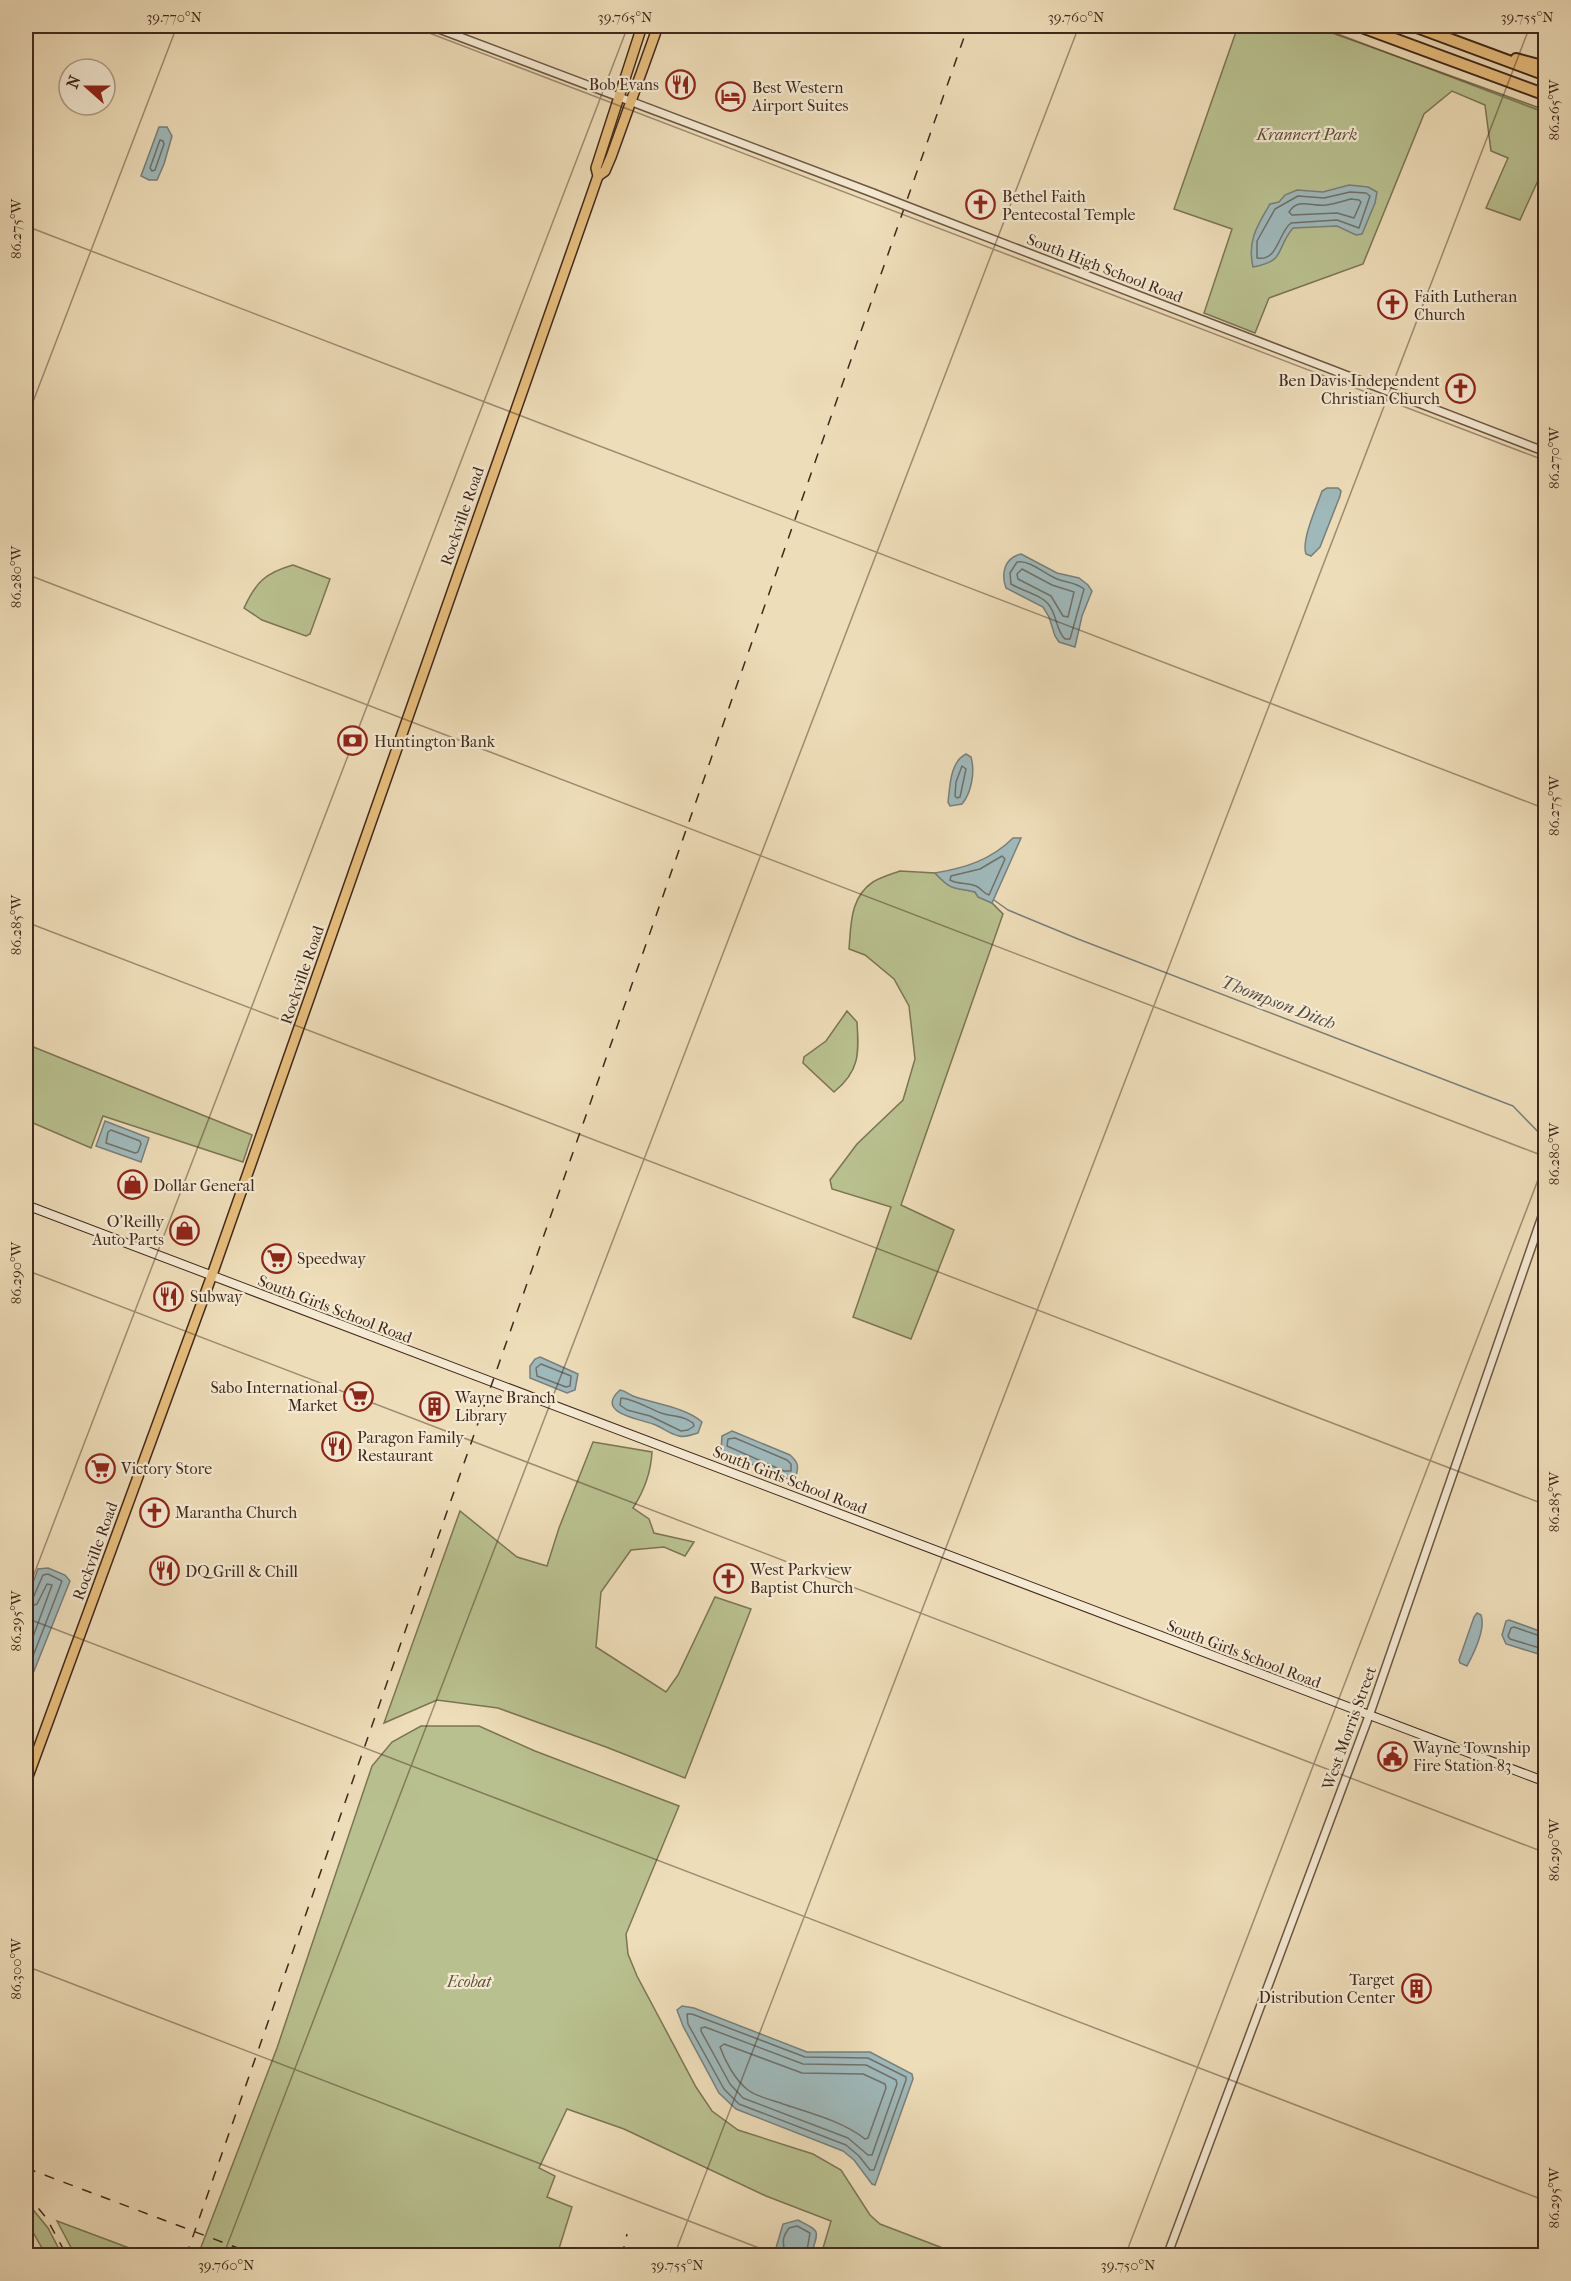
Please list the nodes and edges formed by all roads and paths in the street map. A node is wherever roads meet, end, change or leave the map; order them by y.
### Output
1 (431, 26) edge
2 (642, 26) edge
3 (658, 26) edge
4 (1359, 26) edge
5 (1414, 26) edge
6 (1490, 54) junction
7 (1545, 67) edge
8 (1545, 75) edge
9 (1545, 95) edge
10 (620, 97) junction
11 (631, 101) junction
12 (598, 176) junction
13 (1545, 452) edge
14 (26, 1205) edge
15 (1545, 1205) edge
16 (212, 1275) junction
17 (1369, 1716) junction
18 (26, 1782) edge
19 (1545, 1782) edge
20 (1167, 2256) edge

1 - 10 street, South High School Road
2 - 10 main road, Rockville Road
3 - 11 main road, Rockville Road
4 - 9 highway
5 - 6 highway
6 - 7 highway
6 - 8 highway
10 - 11 street, South High School Road
10 - 12 main road, Rockville Road
11 - 12 main road, Rockville Road
11 - 13 street, South High School Road, bridge
12 - 16 main road, Rockville Road
14 - 16 main road, South Girls School Road
15 - 17 street, West Morris Street
16 - 17 main road, South Girls School Road
16 - 18 main road, Rockville Road
17 - 19 main road, South Girls School Road
17 - 20 street, West Morris Street

